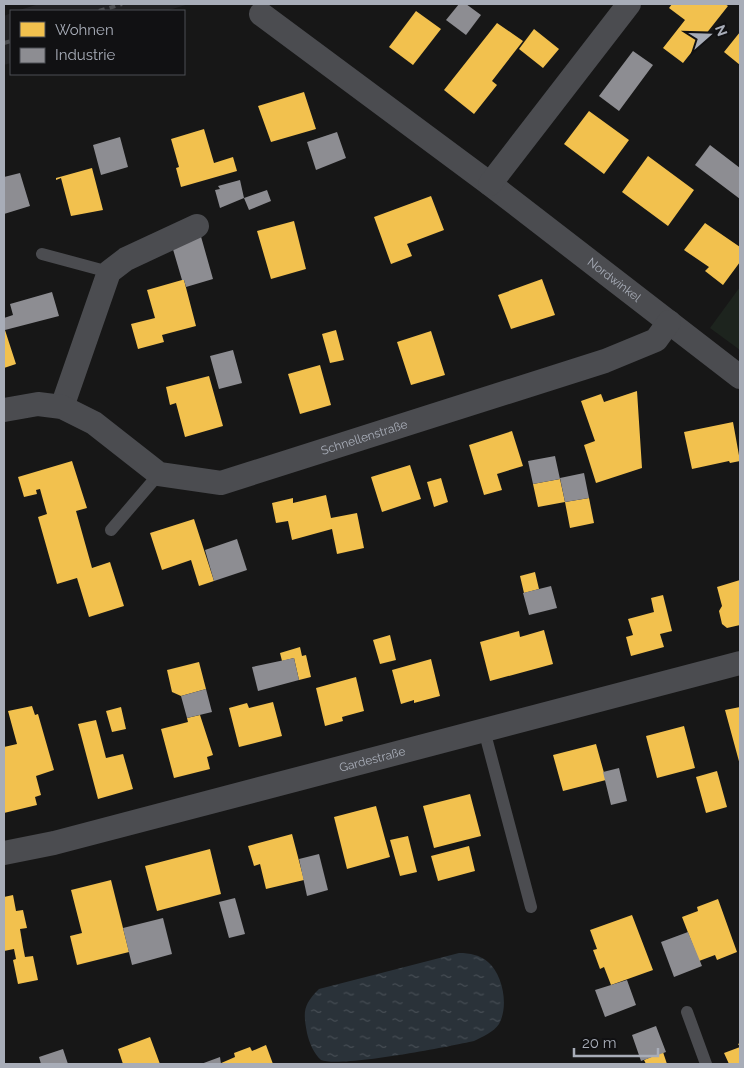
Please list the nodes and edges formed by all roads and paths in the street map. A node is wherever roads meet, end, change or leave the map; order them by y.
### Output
1 (629, 4) edge
2 (261, 14) dead end
3 (490, 184) junction
4 (197, 226) dead end
5 (42, 254) dead end
6 (110, 272) junction
7 (670, 322) junction
8 (740, 377) edge
9 (62, 407) junction
10 (4, 410) edge
11 (159, 474) junction
12 (111, 530) dead end
13 (740, 663) edge
14 (484, 730) junction
15 (4, 853) edge
16 (531, 907) dead end
17 (688, 1012) dead end
18 (706, 1064) edge

1 - 3 street
2 - 3 street, Nordwinkel
3 - 7 street, Nordwinkel
4 - 6 street
5 - 6 lane
6 - 9 street
7 - 8 street, Nordwinkel
7 - 11 street, Schnellenstraße
9 - 10 street, Schnellenstraße
9 - 11 street, Schnellenstraße
11 - 12 lane
13 - 14 street, Gardestraße
14 - 15 street, Gardestraße
14 - 16 lane
17 - 18 lane

